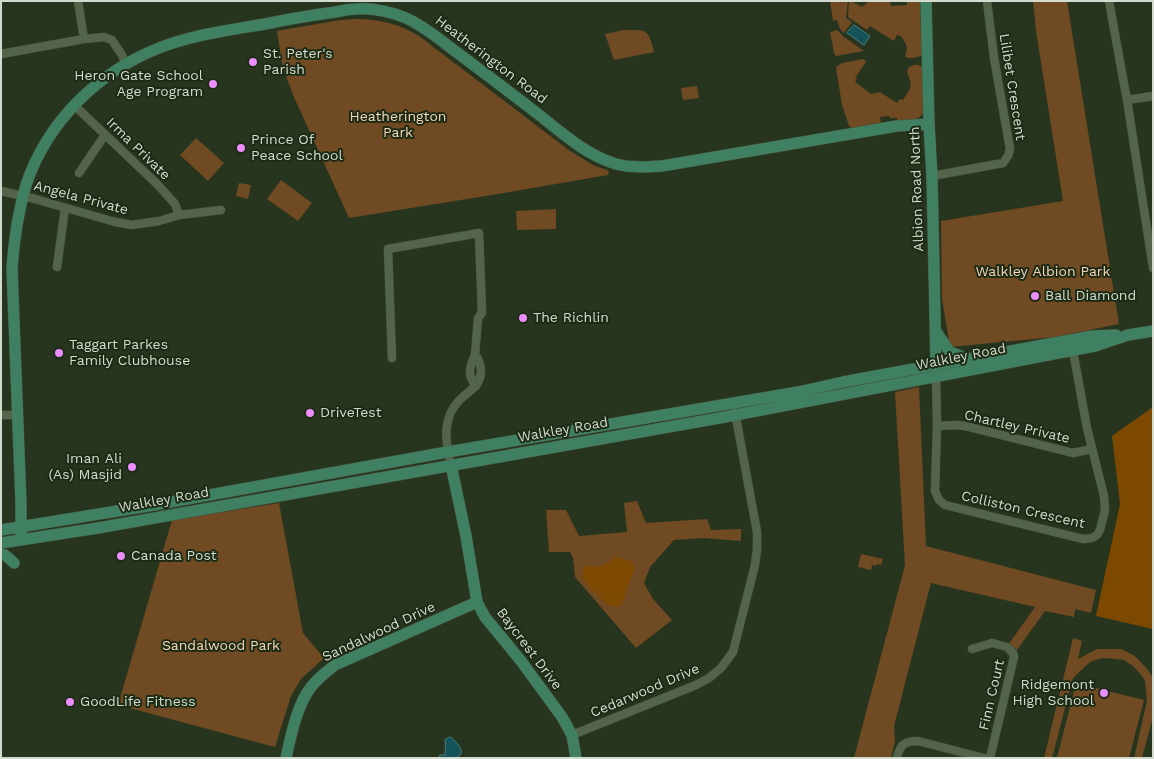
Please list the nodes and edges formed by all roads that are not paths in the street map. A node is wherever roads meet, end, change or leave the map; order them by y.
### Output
1 (78, 1) edge
2 (926, 1) edge
3 (987, 1) edge
4 (1109, 1) edge
5 (84, 39) junction
6 (1, 54) edge
7 (126, 64) junction
8 (1153, 96) edge
9 (1127, 100) junction
10 (74, 105) junction
11 (929, 124) junction
12 (105, 135) junction
13 (79, 173) dead end
14 (932, 176) junction
15 (1, 191) edge
16 (24, 196) junction
17 (65, 208) junction
18 (221, 210) dead end
19 (179, 215) junction
20 (1152, 251) edge
21 (57, 267) dead end
22 (1153, 268) edge
23 (936, 330) junction
24 (1153, 331) edge
25 (1128, 335) junction
26 (1073, 351) junction
27 (392, 358) dead end
28 (967, 358) junction
29 (936, 370) junction
30 (734, 403) junction
31 (1, 414) edge
32 (18, 414) junction
33 (736, 415) junction
34 (937, 426) junction
35 (1092, 449) junction
36 (448, 452) junction
37 (451, 465) junction
38 (21, 527) junction
39 (1, 530) edge
40 (21, 540) junction
41 (1, 543) edge
42 (1, 554) edge
43 (14, 563) dead end
44 (477, 602) junction
45 (972, 649) dead end
46 (572, 735) junction
47 (286, 758) edge
48 (576, 758) edge
49 (897, 758) edge
50 (984, 758) edge
51 (990, 758) edge

1 - 5 street
2 - 11 main road, Albion Road North
3 - 14 street, Lilibet Crescent
4 - 9 street
5 - 6 street
5 - 7 street
7 - 10 main road, Heatherington Road
7 - 11 main road, Heatherington Road
8 - 9 street
9 - 20 street
10 - 12 street, Irma Private
10 - 16 main road, Heatherington Road
11 - 14 main road, Albion Road North
12 - 13 street
12 - 19 street, Irma Private
14 - 23 main road, Albion Road North
15 - 16 street, Angela Private
16 - 17 street, Angela Private
16 - 32 main road, Heatherington Road
17 - 19 street, Angela Private
17 - 21 street
18 - 19 street, Angela Private
20 - 22 street
23 - 28 main road
23 - 29 main road, Albion Road North
24 - 25 main road, Walkley Road
25 - 26 main road, Walkley Road
25 - 28 main road, Walkley Road
26 - 29 main road, Walkley Road
26 - 35 street, Colliston Crescent
27 - 36 street
28 - 29 main road, Walkley Road
29 - 30 main road, Walkley Road
29 - 33 main road, Walkley Road
29 - 34 street, Colliston Crescent
30 - 33 street, Cedarwood Drive
30 - 36 main road, Walkley Road
31 - 32 street
32 - 38 main road, Heatherington Road
33 - 37 main road, Walkley Road
33 - 46 street, Cedarwood Drive
34 - 35 street, Chartley Private
34 - 35 street, Colliston Crescent
36 - 37 street
36 - 38 main road, Walkley Road
37 - 40 main road, Walkley Road
37 - 44 main road, Baycrest Drive
38 - 39 main road, Walkley Road
38 - 40 main road, Heatherington Road
40 - 41 main road, Walkley Road
42 - 43 main road
44 - 46 main road, Baycrest Drive
44 - 47 main road, Sandalwood Drive
45 - 51 street, Finn Court
46 - 48 main road, Baycrest Drive
49 - 50 street

